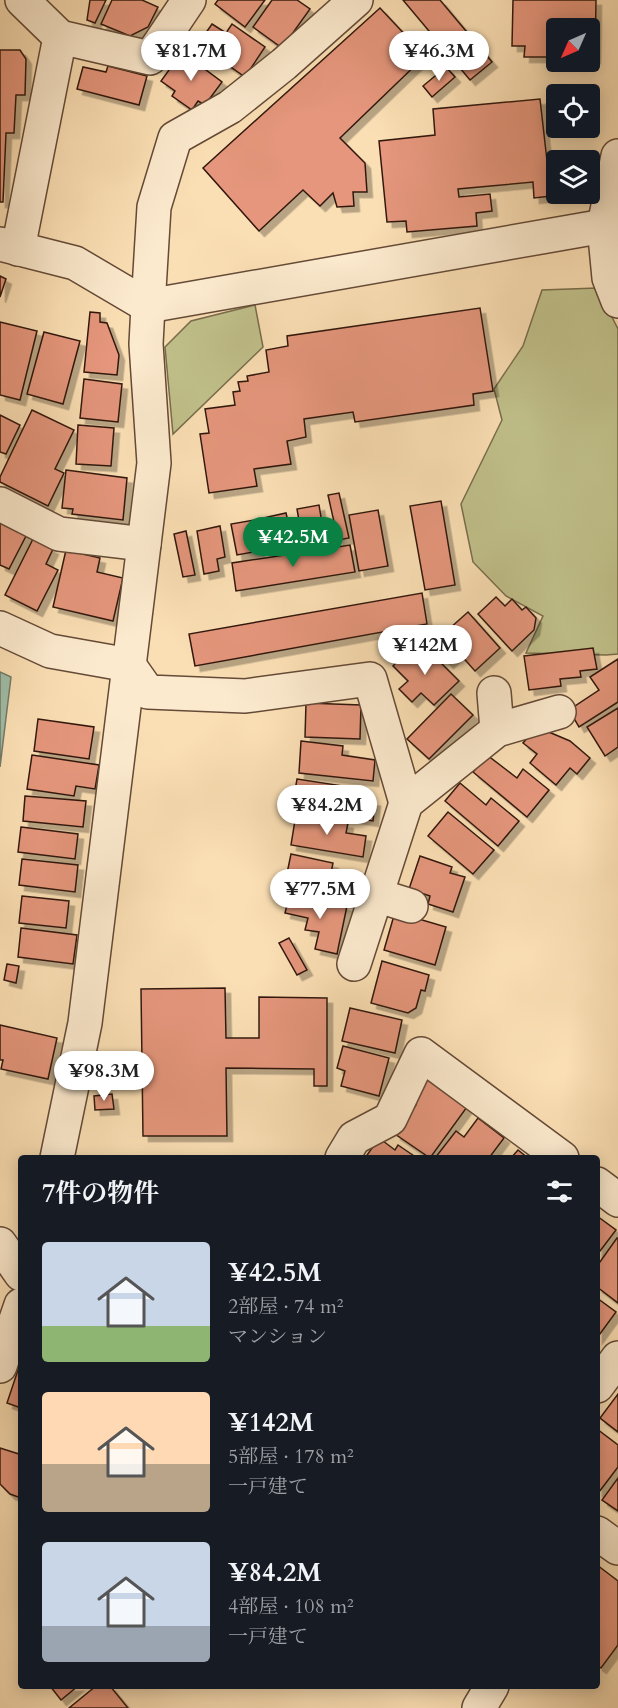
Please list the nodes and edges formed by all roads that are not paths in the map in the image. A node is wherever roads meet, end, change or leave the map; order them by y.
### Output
1 (22, 0) edge
2 (189, 0) edge
3 (357, 0) edge
4 (60, 37) junction
5 (618, 156) edge
6 (611, 226) edge
7 (9, 247) edge
8 (618, 301) edge
9 (148, 306) junction
10 (0, 504) edge
11 (144, 544) junction
12 (0, 628) edge
13 (129, 665) junction
14 (494, 693) dead end
15 (559, 712) dead end
16 (497, 730) junction
17 (406, 803) junction
18 (376, 895) junction
19 (411, 906) dead end
20 (354, 964) dead end
21 (58, 1155) edge
22 (344, 1155) edge
23 (558, 1155) edge
24 (600, 1186) edge
25 (618, 1200) edge
26 (0, 1245) edge
27 (18, 1270) edge
28 (18, 1314) edge
29 (618, 1358) edge
30 (0, 1366) edge
31 (600, 1382) edge
32 (600, 1535) edge
33 (618, 1548) edge
34 (490, 1689) edge
35 (479, 1708) edge

1 - 4 street
2 - 4 street
3 - 9 street
4 - 7 street
5 - 6 street
6 - 8 street
6 - 9 street
7 - 9 street
9 - 11 street
10 - 11 street
11 - 13 street
12 - 13 street
13 - 17 street
13 - 21 street
14 - 16 street
15 - 16 street
16 - 17 street
17 - 18 street
18 - 19 street
18 - 20 street
22 - 23 street
24 - 25 street
26 - 27 street
28 - 30 street
29 - 31 street
32 - 33 street
34 - 35 street

